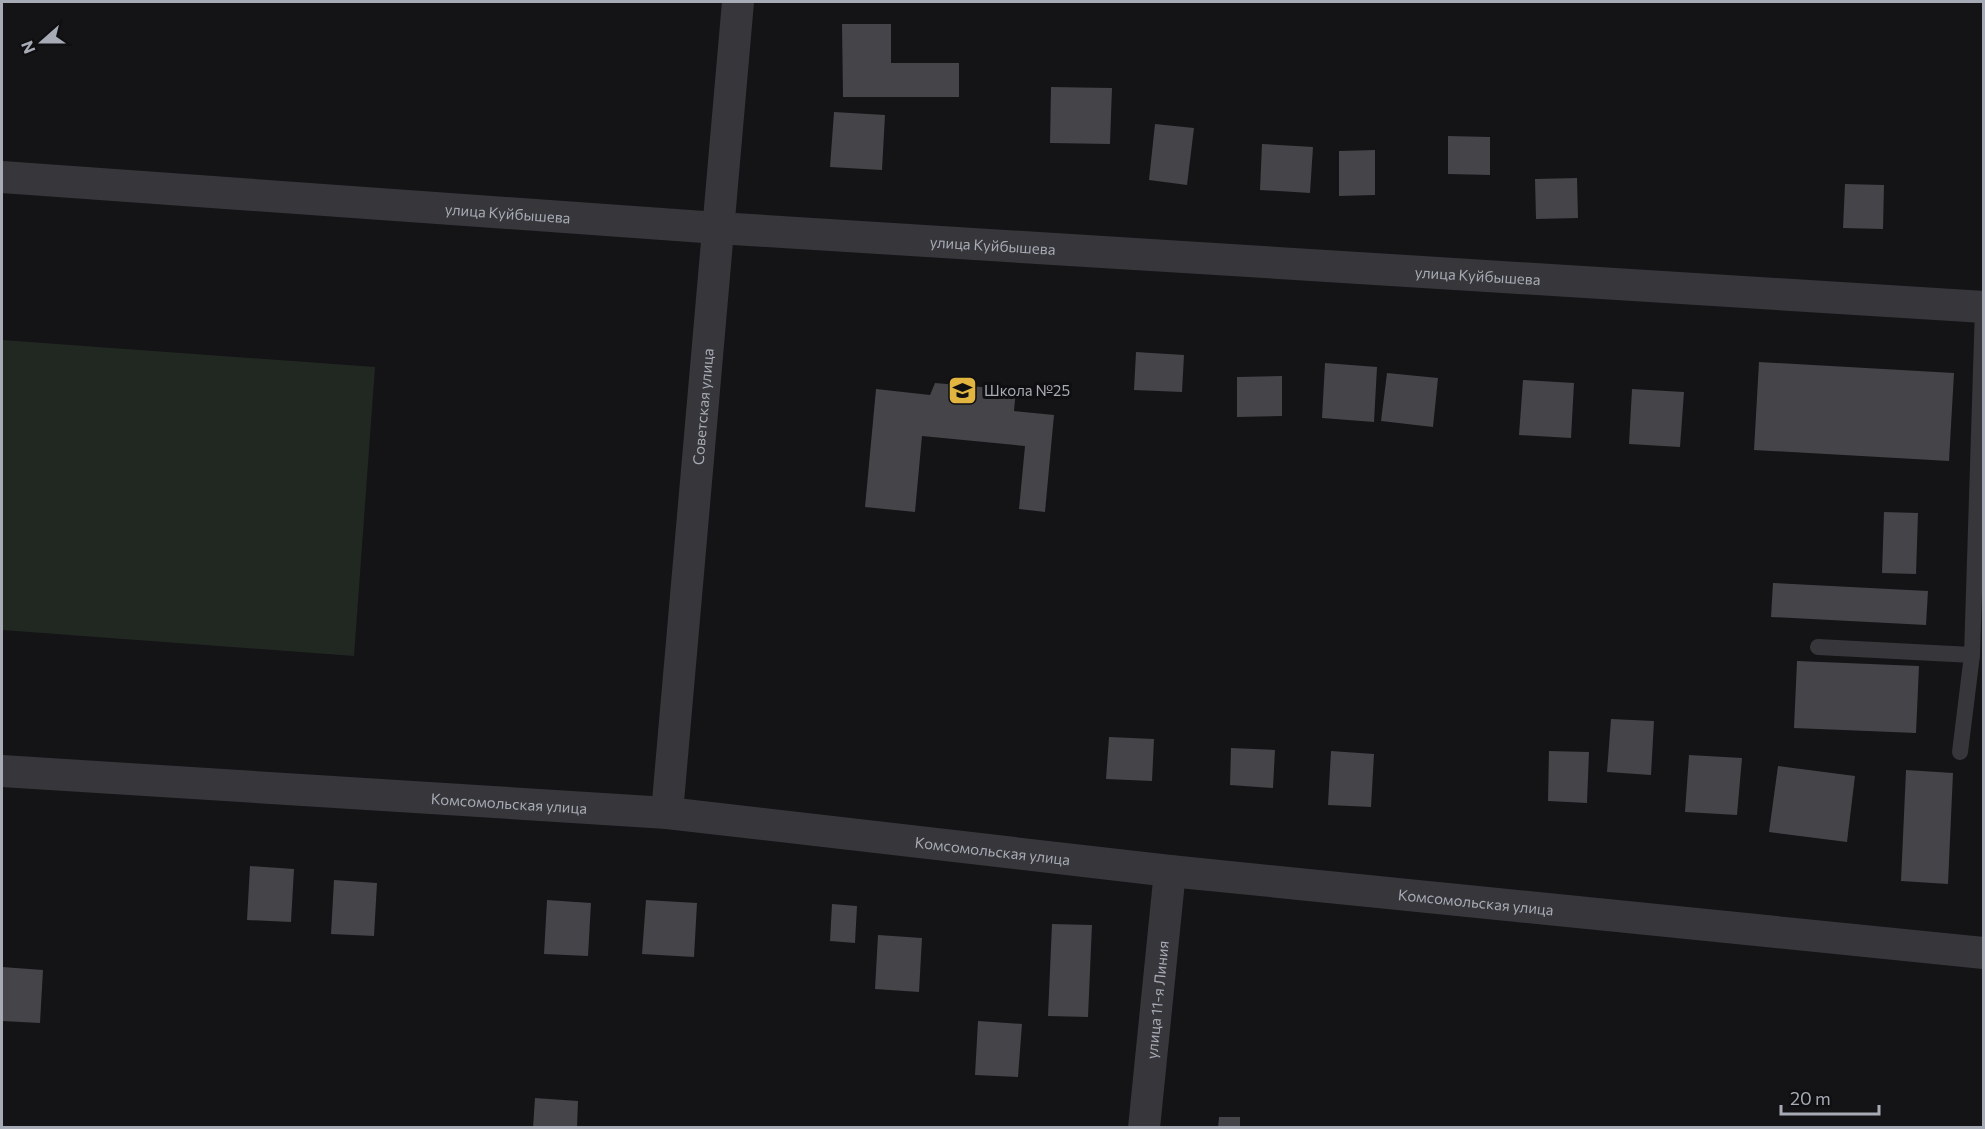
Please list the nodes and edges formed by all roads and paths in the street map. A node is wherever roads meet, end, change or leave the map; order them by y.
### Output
1 (738, 2) edge
2 (2, 177) edge
3 (718, 228) junction
4 (1983, 307) edge
5 (1818, 647) dead end
6 (1972, 655) junction
7 (1960, 752) dead end
8 (2, 771) edge
9 (667, 813) junction
10 (1170, 871) junction
11 (1983, 953) edge
12 (1144, 1128) edge

1 - 3 street, Советская улица
2 - 3 street, улица Куйбышева
3 - 4 street, улица Куйбышева
3 - 9 street, Советская улица
4 - 6 lane
5 - 6 lane
6 - 7 lane
8 - 9 street, Комсомольская улица
9 - 10 street, Комсомольская улица
10 - 11 street, Комсомольская улица
10 - 12 street, улица 11-я Линия

